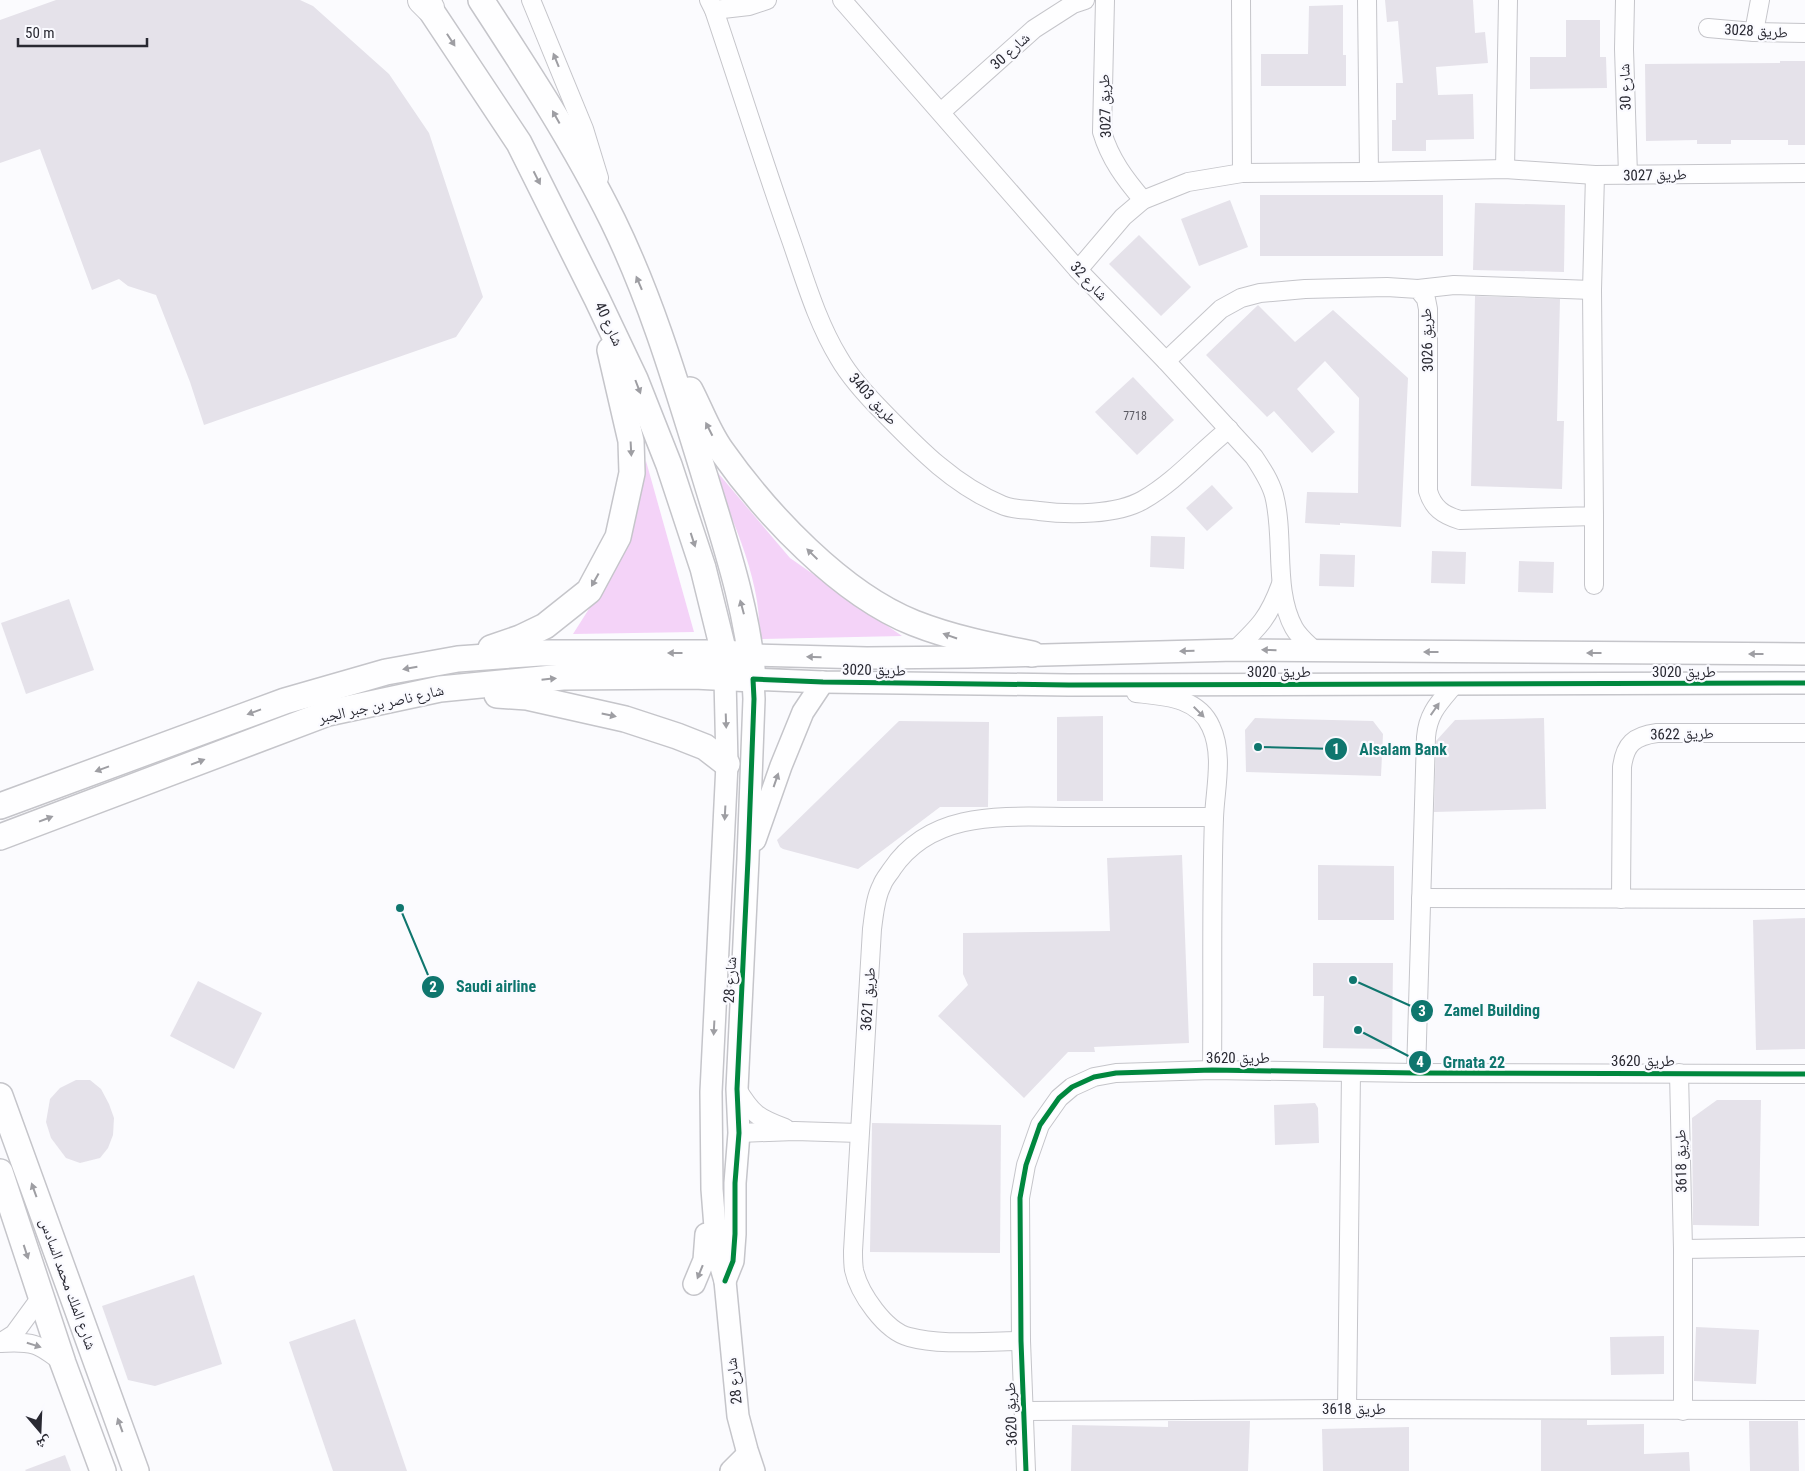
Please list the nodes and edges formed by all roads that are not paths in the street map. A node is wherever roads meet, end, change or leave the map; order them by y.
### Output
1 (481, 0) edge
2 (531, 0) edge
3 (767, 0) edge
4 (842, 0) edge
5 (1086, 0) edge
6 (1105, 0) edge
7 (1241, 0) edge
8 (1367, 0) edge
9 (1508, 0) edge
10 (1625, 0) edge
11 (1760, 0) edge
12 (425, 3) edge
13 (712, 5) edge
14 (1708, 28) dead end
15 (1754, 32) junction
16 (1805, 33) edge
17 (941, 112) junction
18 (1504, 169) junction
19 (1369, 172) junction
20 (1242, 173) junction
21 (1805, 173) edge
22 (1595, 175) junction
23 (1628, 175) junction
24 (1143, 200) junction
25 (613, 221) junction
26 (1078, 270) junction
27 (1418, 289) junction
28 (1592, 290) junction
29 (597, 299) junction
30 (658, 328) junction
31 (1166, 361) junction
32 (1229, 430) junction
33 (1594, 516) junction
34 (1281, 584) junction
35 (1594, 585) dead end
36 (1235, 650) junction
37 (1315, 651) junction
38 (724, 653) junction
39 (1032, 654) junction
40 (1805, 654) edge
41 (458, 659) junction
42 (752, 667) junction
43 (725, 678) junction
44 (823, 682) junction
45 (1805, 683) edge
46 (1068, 685) junction
47 (1454, 685) junction
48 (440, 689) junction
49 (1805, 734) edge
50 (727, 764) junction
51 (0, 786) edge
52 (44, 790) junction
53 (0, 806) edge
54 (1214, 817) junction
55 (4, 841) edge
56 (748, 859) junction
57 (1421, 898) junction
58 (1621, 899) junction
59 (1805, 899) edge
60 (1212, 1070) junction
61 (1351, 1072) junction
62 (1416, 1073) junction
63 (1679, 1073) junction
64 (1805, 1074) edge
65 (738, 1089) junction
66 (711, 1092) junction
67 (0, 1096) edge
68 (795, 1131) junction
69 (739, 1133) junction
70 (859, 1133) junction
71 (0, 1172) edge
72 (712, 1189) junction
73 (1805, 1247) edge
74 (1683, 1249) junction
75 (725, 1280) junction
76 (694, 1284) dead end
77 (41, 1297) junction
78 (1021, 1341) junction
79 (0, 1343) edge
80 (63, 1363) junction
81 (1347, 1409) junction
82 (1805, 1410) edge
83 (1024, 1411) junction
84 (1683, 1411) junction
85 (748, 1465) edge
86 (103, 1471) edge
87 (136, 1471) edge
88 (1026, 1471) edge

25 -> 1 main road
25 -> 2 street
3 - 13 street
4 - 17 street, شارع 32
5 - 17 street, شارع 30
6 - 24 street, طريق 3027
7 - 20 street
8 - 19 street
9 - 18 street
10 - 23 street, شارع 30
11 - 15 street
12 -> 29 main road, شارع 40
13 - 32 street, طريق 3403
14 - 15 street, طريق 3028
15 - 16 street, طريق 3028
17 - 26 street, شارع 32
18 - 19 street, طريق 3027
18 - 22 street, طريق 3027
19 - 20 street, طريق 3027
20 - 24 street, طريق 3027
21 - 23 street, طريق 3027
22 - 23 street, طريق 3027
22 - 28 street
24 - 26 street, طريق 3027
30 -> 25 main road
26 - 31 street, شارع 32
27 - 28 street
27 - 31 street, طريق 3026
27 - 33 street, طريق 3026
28 - 33 street
29 -> 38 main road, شارع 40
29 -> 41 main road
39 -> 30 main road
42 -> 30 main road
31 - 32 street, شارع 32
32 - 34 street, شارع 32
33 - 35 street
34 - 36 street
34 - 37 street
37 -> 36 street, طريق 3020
36 -> 39 street, طريق 3020
40 -> 37 street, طريق 3020
38 -> 41 main road, شارع ناصر بن جبر الجبر
38 - 42 main road, شارع ناصر بن جبر الجبر
38 - 43 main road, شارع 40
39 -> 42 street, طريق 3020
41 -> 52 main road, شارع ناصر بن جبر الجبر
42 - 43 main road, شارع ناصر بن جبر الجبر
42 - 44 street, طريق 3020
42 - 56 street, شارع 28
48 -> 43 main road, شارع ناصر بن جبر الجبر
43 -> 50 street, شارع 28
44 - 46 street, طريق 3020
56 -> 44 street
45 - 47 street, طريق 3020
46 - 47 street, طريق 3020
46 -> 54 street
57 -> 47 street
48 -> 50 main road
55 -> 48 main road, شارع ناصر بن جبر الجبر
49 - 58 street, طريق 3622
50 -> 66 street, شارع 28
51 - 52 main road
52 - 53 main road, شارع ناصر بن جبر الجبر
54 - 60 street
54 - 70 street, طريق 3621
56 - 65 street, شارع 28
57 - 58 street
57 - 62 street
58 - 59 street
60 - 61 street, طريق 3620
60 - 78 street, طريق 3620
61 - 62 street, طريق 3620
61 - 81 street
62 - 63 street, طريق 3620
63 - 64 street, طريق 3620
63 - 74 street, طريق 3618
65 - 68 street
65 - 69 street, شارع 28
66 - 69 street
66 - 72 street, شارع 28
87 -> 67 main road, شارع الملك محمد السادس
68 - 69 street
68 - 70 street
69 - 75 street, شارع 28
70 - 78 street, طريق 3621
71 -> 77 main road, شارع الملك محمد السادس
72 - 75 street, شارع 28
72 -> 76 street
73 - 74 street
74 - 84 street, طريق 3618
75 - 85 street, شارع 28
77 - 79 street
77 - 80 main road, شارع الملك محمد السادس
78 - 83 street, طريق 3620
79 -> 80 street
80 - 86 main road, شارع الملك محمد السادس
81 - 83 street, طريق 3618
81 - 84 street, طريق 3618
82 - 84 street, طريق 3618
83 - 88 street, طريق 3620

